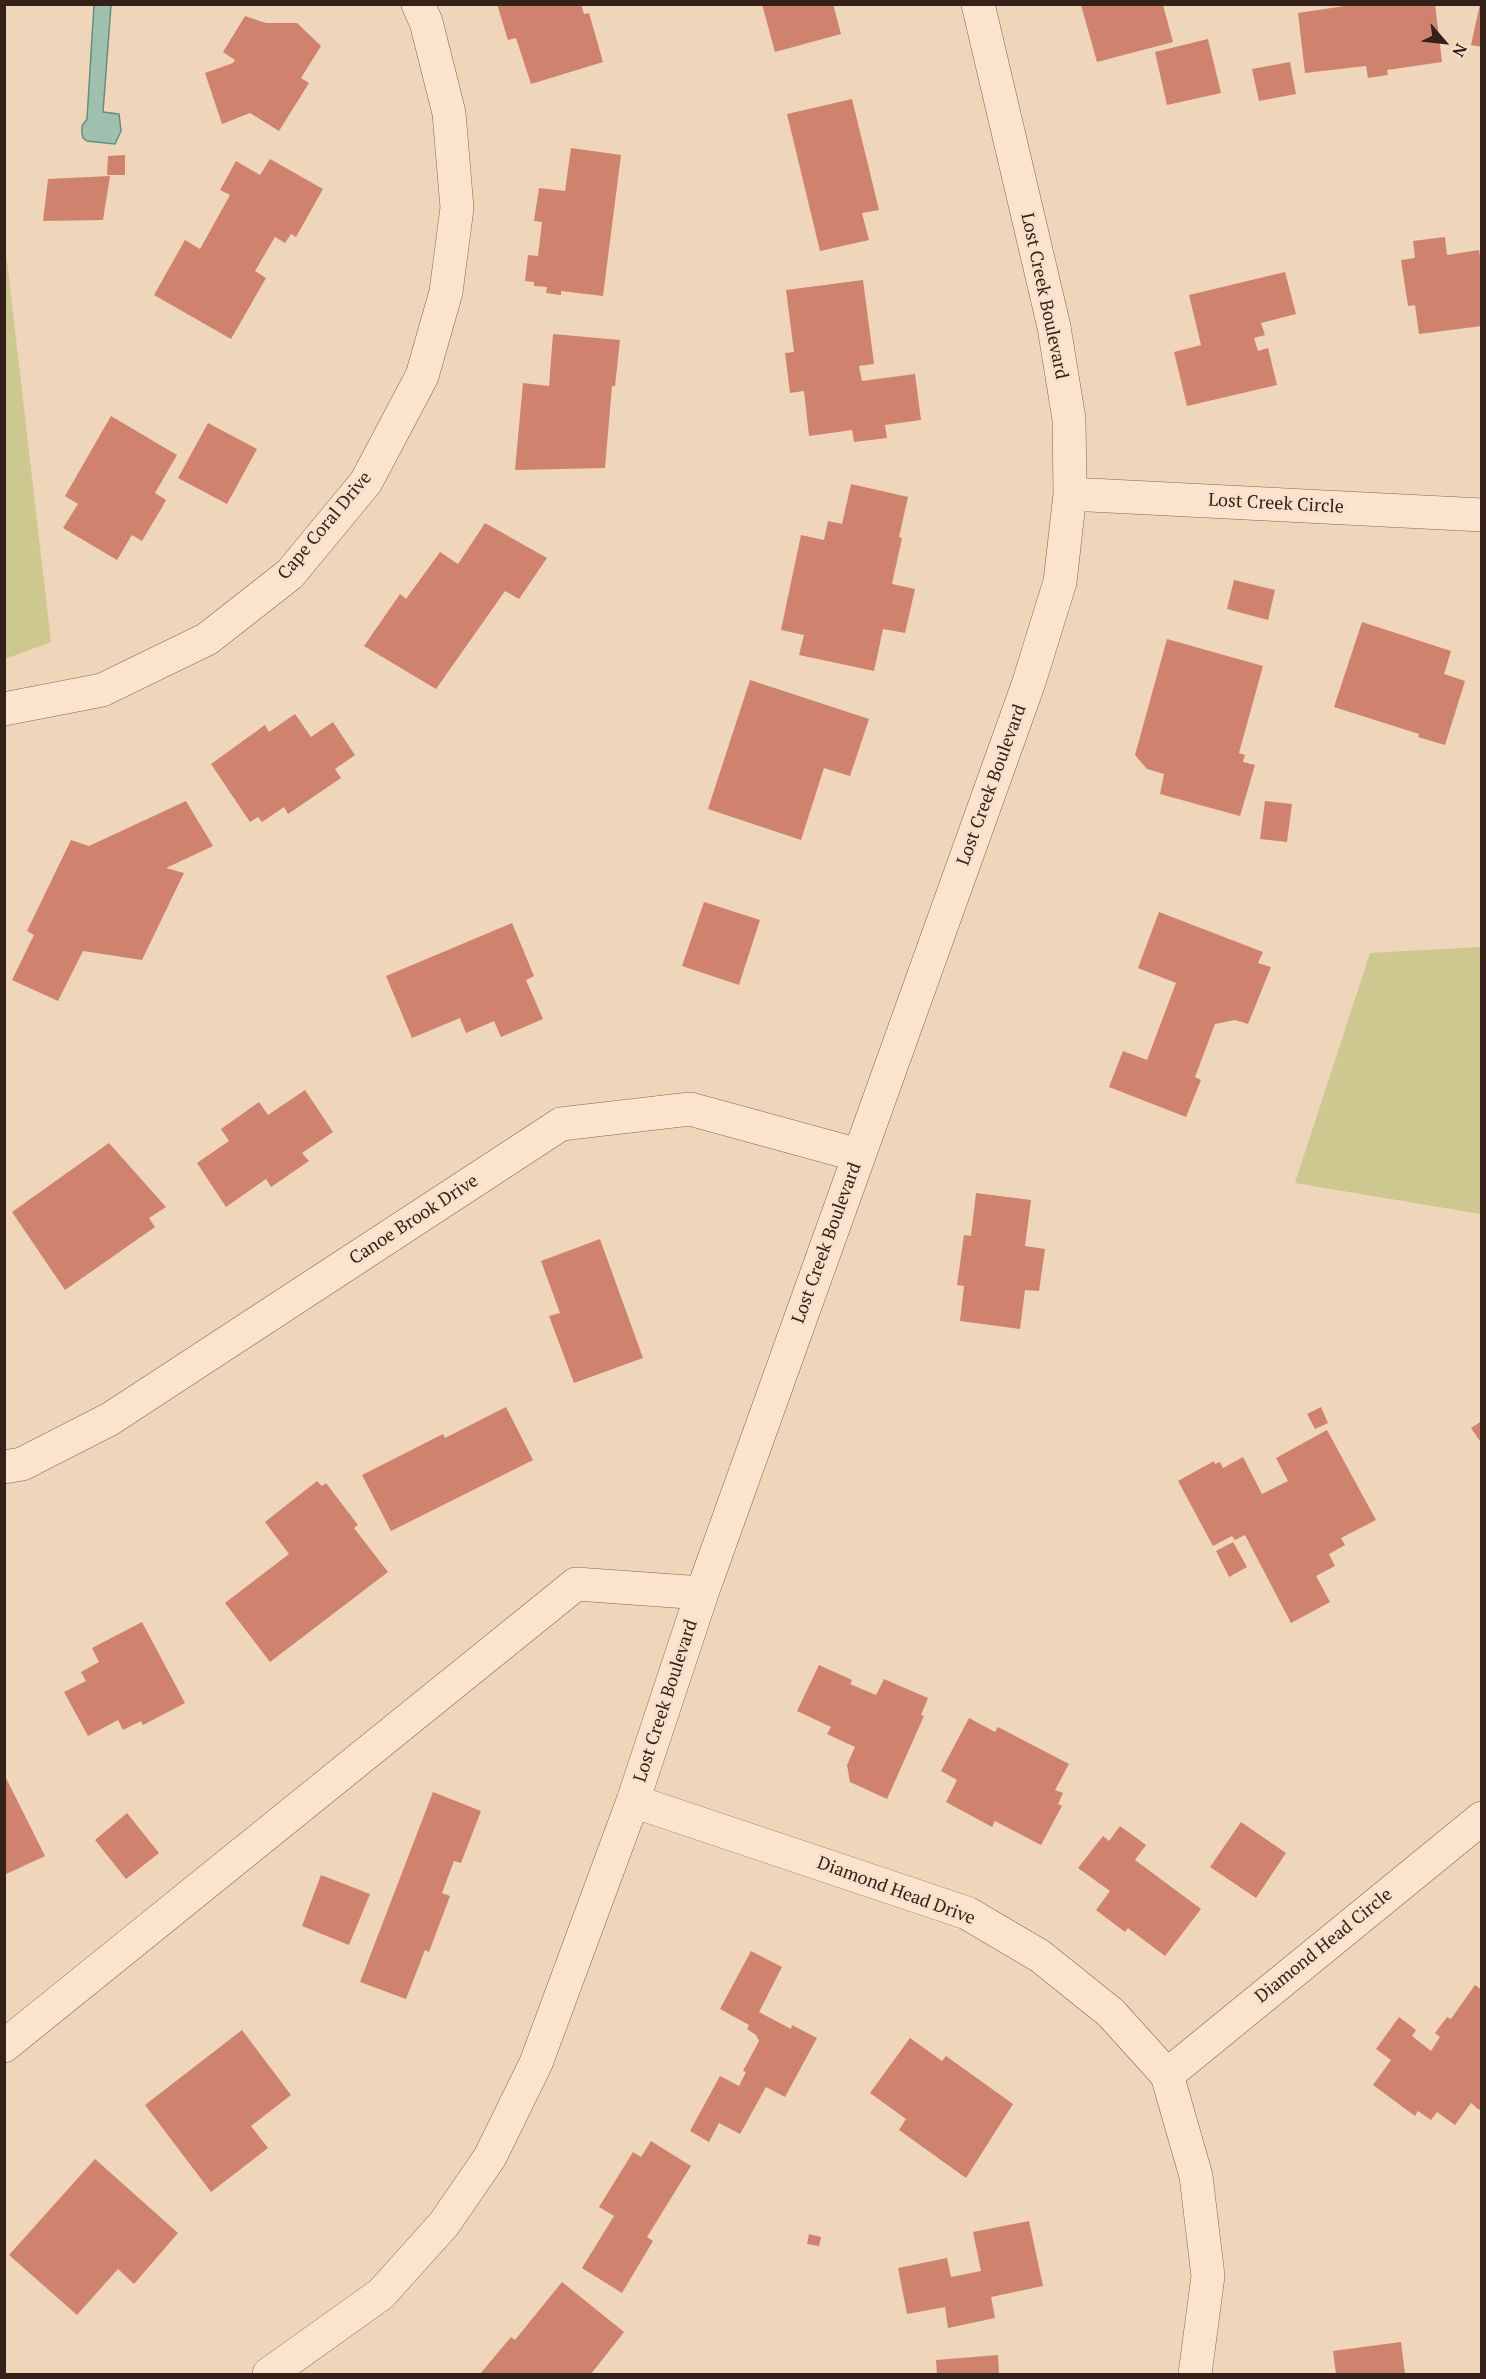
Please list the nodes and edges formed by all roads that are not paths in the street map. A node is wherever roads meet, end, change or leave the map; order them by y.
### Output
1 (418, 4) edge
2 (978, 4) edge
3 (1070, 494) junction
4 (1482, 515) edge
5 (4, 709) edge
6 (858, 1155) junction
7 (4, 1467) edge
8 (702, 1593) junction
9 (633, 1801) junction
10 (1482, 1818) edge
11 (4, 2046) edge
12 (1167, 2075) junction
13 (269, 2374) edge
14 (1195, 2374) edge

1 - 5 street, Cape Coral Drive
2 - 3 street, Lost Creek Boulevard
3 - 4 street, Lost Creek Circle
3 - 6 street, Lost Creek Boulevard
6 - 7 street, Canoe Brook Drive
6 - 8 street, Lost Creek Boulevard
8 - 9 street, Lost Creek Boulevard
8 - 11 street
9 - 12 street, Diamond Head Drive
9 - 13 street, Lost Creek Boulevard
10 - 12 street, Diamond Head Circle
12 - 14 street, Diamond Head Drive

